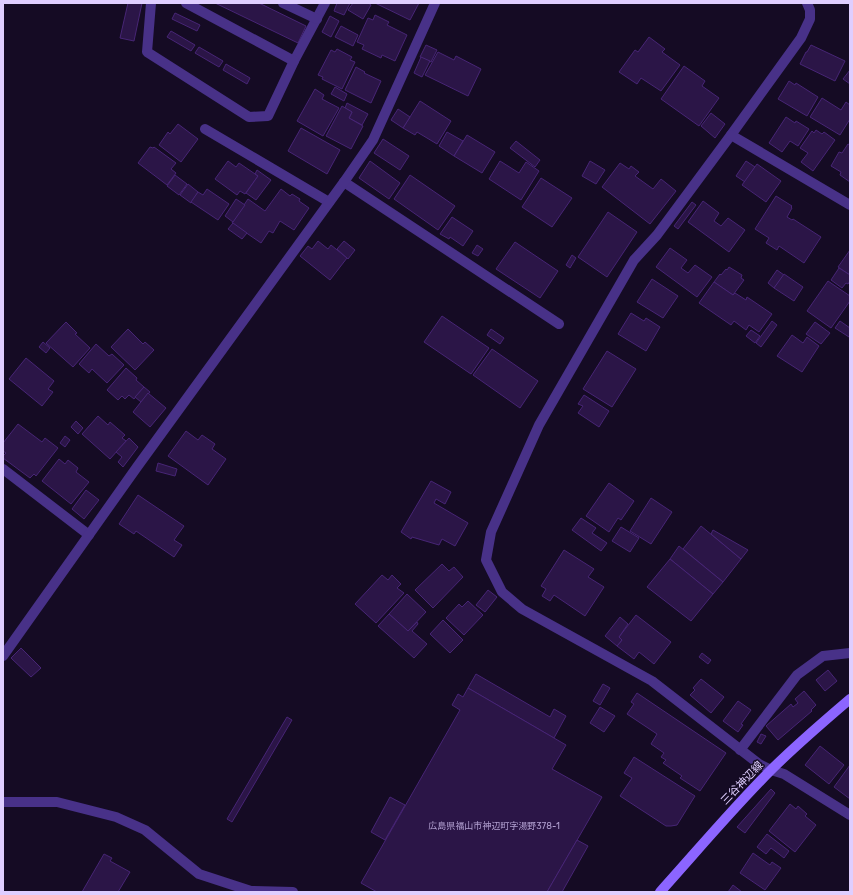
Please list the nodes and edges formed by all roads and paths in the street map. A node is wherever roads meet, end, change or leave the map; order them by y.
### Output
1 (151, 3) edge
2 (186, 3) edge
3 (283, 3) edge
4 (325, 3) edge
5 (435, 3) edge
6 (807, 3) edge
7 (317, 19) junction
8 (294, 61) junction
9 (205, 129) dead end
10 (731, 135) junction
11 (344, 182) junction
12 (329, 202) junction
13 (850, 205) edge
14 (559, 324) dead end
15 (3, 469) edge
16 (89, 535) junction
17 (850, 653) edge
18 (3, 656) edge
19 (850, 699) edge
20 (740, 750) junction
21 (771, 770) junction
22 (3, 802) edge
23 (850, 814) edge
24 (293, 892) edge
25 (660, 892) edge

1 - 8 street
2 - 8 street
3 - 7 street
4 - 7 street
5 - 11 street
6 - 10 street
7 - 8 street
9 - 12 street
10 - 13 street
10 - 20 street
11 - 12 street
11 - 14 street
12 - 16 street
15 - 16 street
16 - 18 street
17 - 20 street
19 - 21 main road, 三谷神辺線
20 - 21 street
21 - 23 street
21 - 25 main road, 三谷神辺線
22 - 24 street

